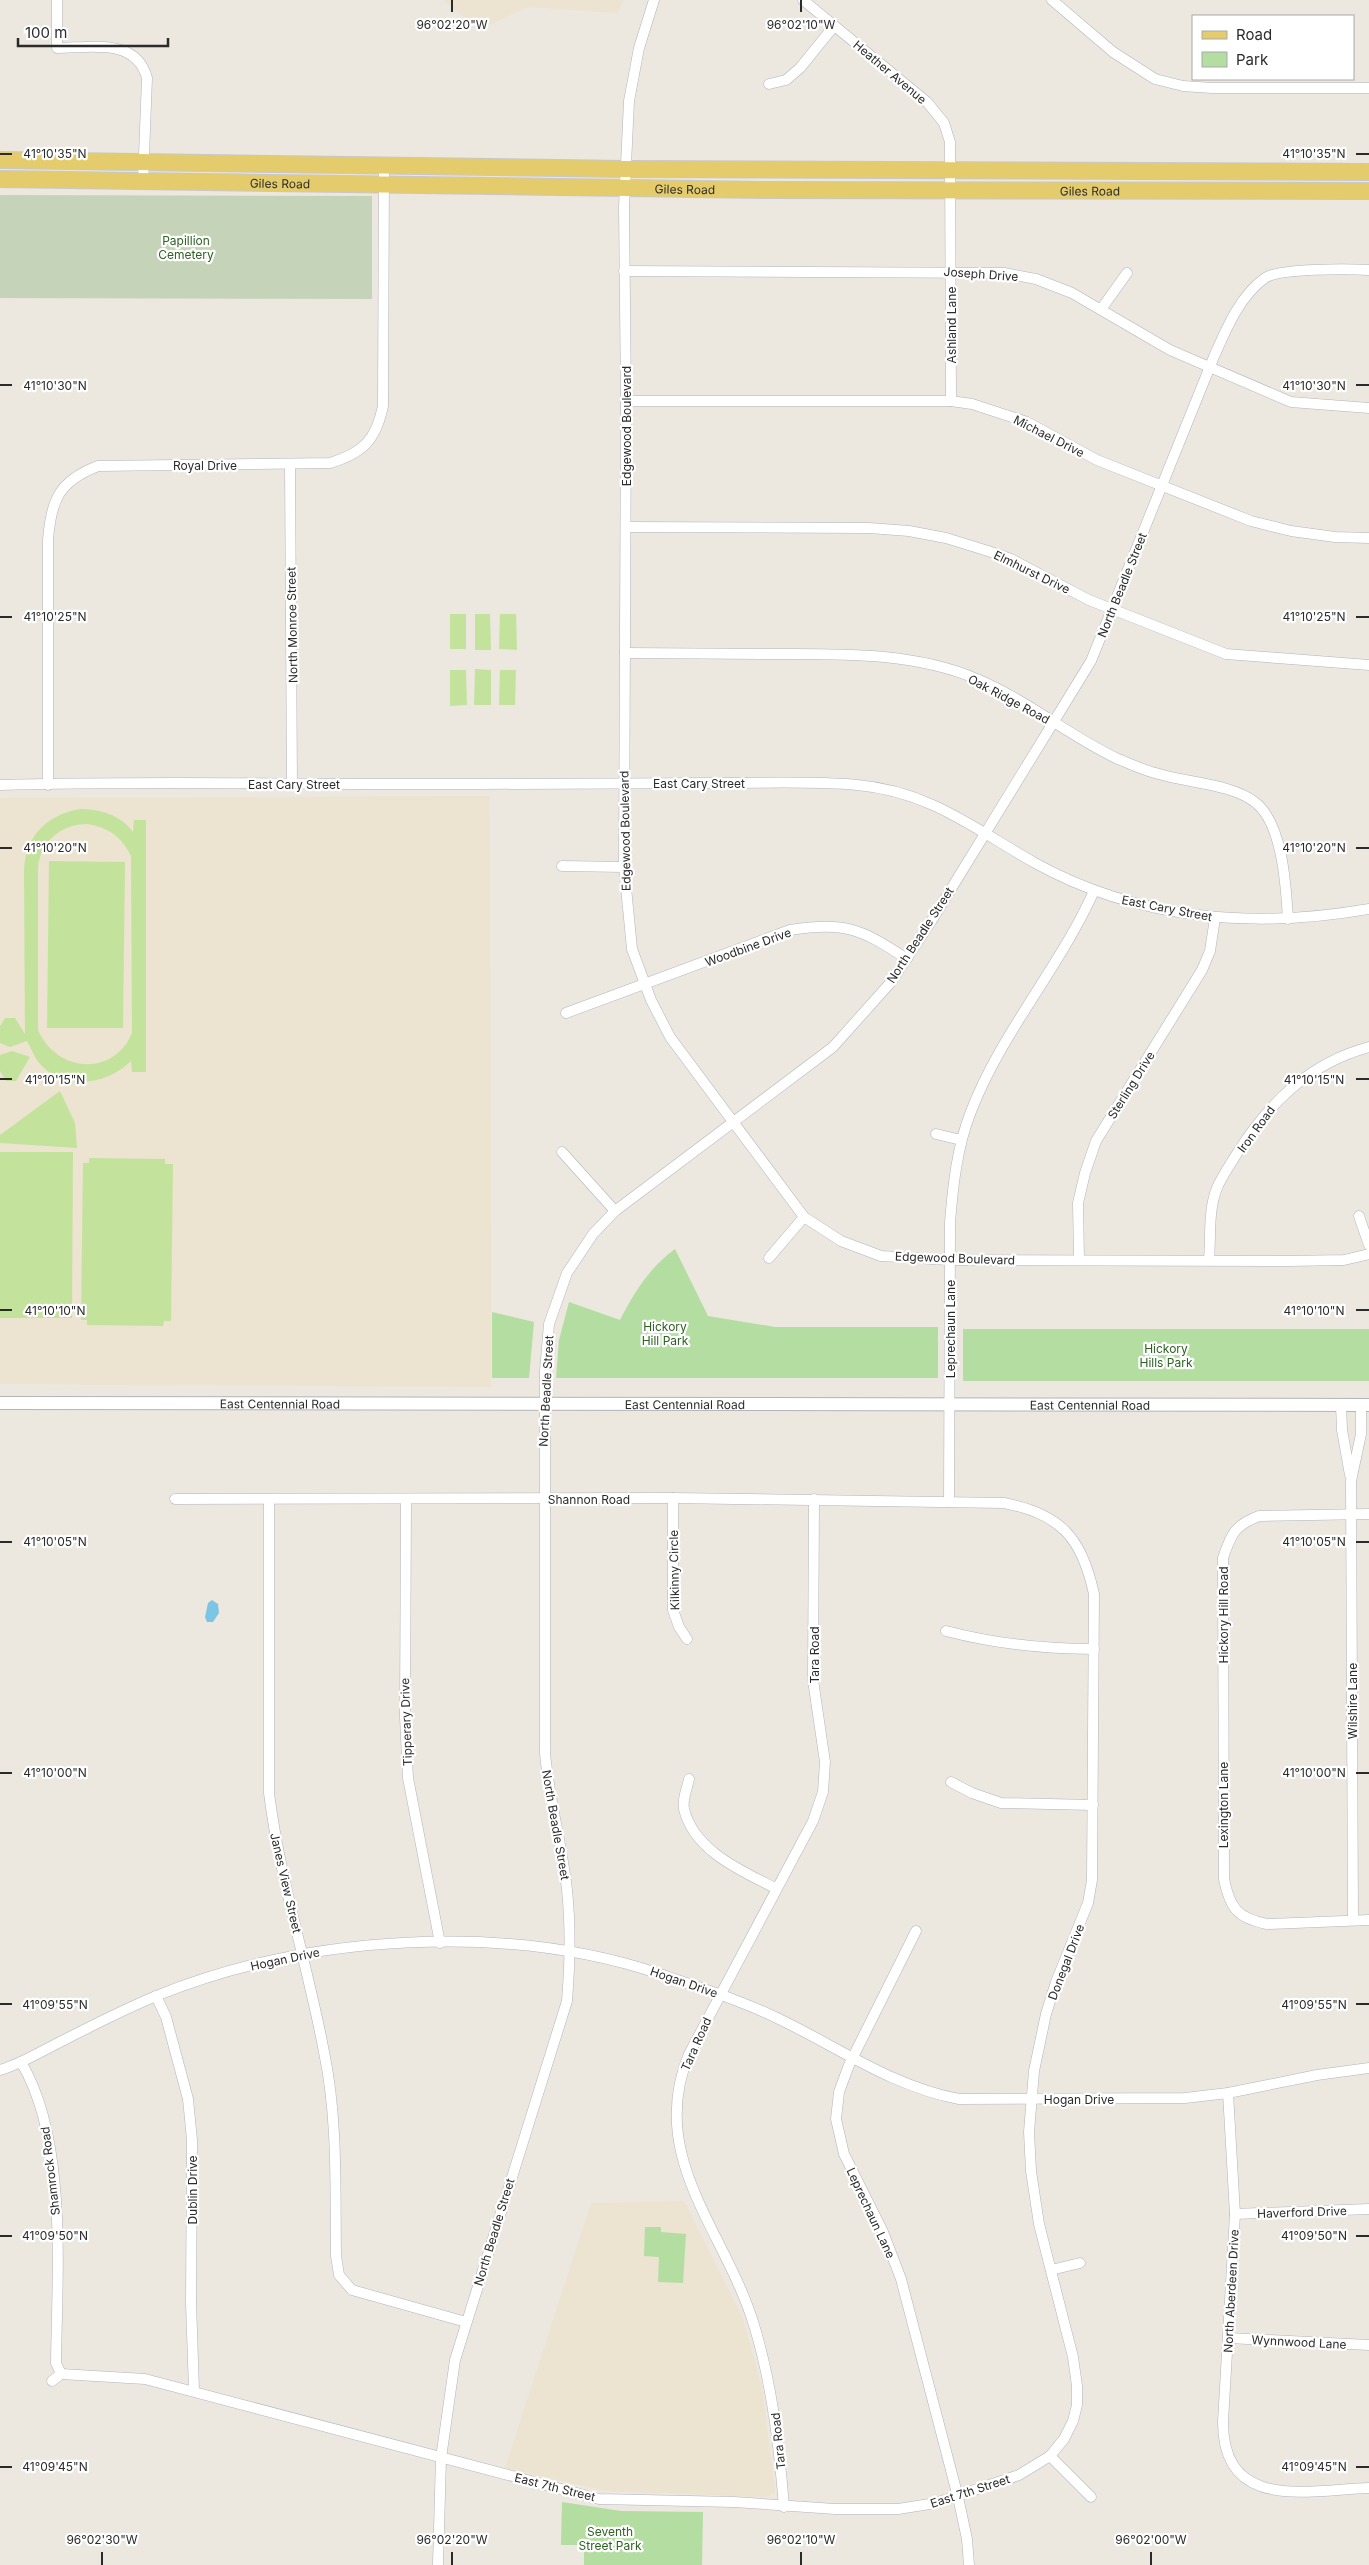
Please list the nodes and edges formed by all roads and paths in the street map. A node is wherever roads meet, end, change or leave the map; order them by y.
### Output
1 (57, 0) edge
2 (654, 0) edge
3 (803, 0) edge
4 (1052, 0) edge
5 (834, 26) junction
6 (768, 84) dead end
7 (1369, 88) edge
8 (0, 160) edge
9 (144, 162) junction
10 (384, 166) junction
11 (625, 169) junction
12 (950, 171) junction
13 (1369, 172) edge
14 (0, 179) edge
15 (143, 181) junction
16 (383, 185) junction
17 (625, 189) junction
18 (950, 190) junction
19 (1369, 191) edge
20 (1369, 270) edge
21 (624, 271) junction
22 (951, 272) junction
23 (1127, 273) dead end
24 (1102, 308) junction
25 (1210, 368) junction
26 (626, 401) junction
27 (951, 401) junction
28 (1369, 408) edge
29 (290, 465) junction
30 (1162, 486) junction
31 (626, 527) junction
32 (1369, 538) edge
33 (1112, 609) junction
34 (625, 653) junction
35 (1369, 665) edge
36 (1053, 722) junction
37 (624, 783) junction
38 (292, 784) junction
39 (0, 785) edge
40 (48, 785) junction
41 (986, 832) junction
42 (562, 866) dead end
43 (624, 867) junction
44 (1094, 891) junction
45 (1369, 909) edge
46 (1215, 918) junction
47 (1288, 919) junction
48 (907, 959) junction
49 (645, 984) junction
50 (566, 1014) dead end
51 (1369, 1047) edge
52 (734, 1120) junction
53 (936, 1134) dead end
54 (961, 1140) junction
55 (562, 1152) dead end
56 (615, 1212) junction
57 (1360, 1216) dead end
58 (804, 1217) junction
59 (1369, 1245) edge
60 (1369, 1254) edge
61 (769, 1258) dead end
62 (950, 1260) junction
63 (1079, 1260) junction
64 (1210, 1260) junction
65 (0, 1403) edge
66 (950, 1403) junction
67 (543, 1404) junction
68 (1342, 1405) junction
69 (1365, 1405) edge
70 (1351, 1481) junction
71 (673, 1498) junction
72 (175, 1499) dead end
73 (269, 1499) junction
74 (406, 1499) junction
75 (543, 1499) junction
76 (814, 1499) junction
77 (949, 1502) junction
78 (1004, 1503) joint
79 (1351, 1514) junction
80 (1369, 1514) edge
81 (946, 1632) dead end
82 (687, 1639) dead end
83 (1094, 1649) junction
84 (1223, 1691) joint
85 (689, 1779) dead end
86 (951, 1782) dead end
87 (1093, 1805) junction
88 (775, 1888) junction
89 (1352, 1920) junction
90 (1369, 1920) edge
91 (916, 1931) dead end
92 (440, 1943) junction
93 (571, 1952) junction
94 (302, 1954) junction
95 (720, 1994) junction
96 (156, 1996) junction
97 (853, 2058) junction
98 (21, 2062) junction
99 (1369, 2068) edge
100 (0, 2070) edge
101 (1228, 2093) junction
102 (1031, 2099) junction
103 (1369, 2209) edge
104 (1235, 2214) junction
105 (1080, 2263) dead end
106 (1051, 2270) junction
107 (466, 2322) junction
108 (1229, 2338) junction
109 (1369, 2345) edge
110 (61, 2374) junction
111 (52, 2381) dead end
112 (194, 2390) junction
113 (1050, 2456) junction
114 (441, 2458) junction
115 (1369, 2488) edge
116 (958, 2497) junction
117 (1091, 2497) dead end
118 (784, 2507) junction
119 (438, 2565) edge
120 (969, 2565) edge

1 - 9 street
2 - 11 street, Edgewood Boulevard
3 - 5 street, Heather Avenue
4 - 7 street
5 - 6 street
5 - 12 street, Heather Avenue
8 - 9 main road, Giles Road
9 - 10 main road, Giles Road
9 - 15 street
10 - 11 main road, Giles Road
10 - 16 street, Royal Drive
11 - 12 main road, Giles Road
11 - 17 street, Edgewood Boulevard
12 - 13 main road, Giles Road
12 - 18 street, Heather Avenue
14 - 15 main road, Giles Road
15 - 16 main road, Giles Road
16 - 17 main road, Giles Road
16 - 29 street, Royal Drive
17 - 18 main road, Giles Road
17 - 21 street, Edgewood Boulevard
18 - 19 main road, Giles Road
18 - 22 street, Ashland Lane
20 - 25 street, North Beadle Street
21 - 22 street, Joseph Drive
21 - 26 street, Edgewood Boulevard
22 - 24 street, Joseph Drive
22 - 27 street, Ashland Lane
23 - 24 street
24 - 25 street, Joseph Drive
25 - 28 street, Joseph Drive
25 - 30 street, North Beadle Street
26 - 27 street, Michael Drive
26 - 31 street, Edgewood Boulevard
27 - 30 street, Michael Drive
29 - 38 street, North Monroe Street
29 - 40 street, Royal Drive
30 - 32 street, Michael Drive
30 - 33 street, North Beadle Street
31 - 33 street, Elmhurst Drive
31 - 34 street, Edgewood Boulevard
33 - 35 street, Elmhurst Drive
33 - 36 street, North Beadle Street
34 - 36 street, Oak Ridge Road
34 - 37 street, Edgewood Boulevard
36 - 41 street, North Beadle Street
36 - 47 street, Oak Ridge Road
37 - 38 street, East Cary Street
37 - 41 street, East Cary Street
37 - 43 street, Edgewood Boulevard
38 - 40 street, East Cary Street
39 - 40 street, East Cary Street
41 - 44 street, East Cary Street
41 - 48 street, North Beadle Street
42 - 43 street
43 - 49 street, Edgewood Boulevard
44 - 46 street, East Cary Street
44 - 54 street, Leprechaun Lane
45 - 47 street, East Cary Street
46 - 47 street, East Cary Street
46 - 63 street, Sterling Drive
48 - 49 street, Woodbine Drive
48 - 52 street, North Beadle Street
49 - 50 street, Woodbine Drive
49 - 52 street, Edgewood Boulevard
51 - 64 street, Iron Road
52 - 56 street, North Beadle Street
52 - 58 street, Edgewood Boulevard
53 - 54 street
54 - 62 street, Leprechaun Lane
55 - 56 street
56 - 67 street, North Beadle Street
57 - 59 street
58 - 61 street
58 - 62 street, Edgewood Boulevard
60 - 64 street, Edgewood Boulevard
62 - 63 street, Edgewood Boulevard
62 - 66 street, Leprechaun Lane
63 - 64 street, Edgewood Boulevard
65 - 67 street, East Centennial Road
66 - 67 street, East Centennial Road
66 - 68 street, East Centennial Road
66 - 77 street, Leprechaun Lane
67 - 75 street, North Beadle Street
68 - 69 street, East Centennial Road
68 - 70 street, Wilshire Lane
69 - 70 street, Wilshire Lane
70 - 79 street, Wilshire Lane
71 - 75 street, Shannon Road
71 - 76 street, Shannon Road
71 - 82 street, Kilkinny Circle
72 - 73 street, Shannon Road
73 - 74 street, Shannon Road
73 - 94 street, Janes View Street
74 - 75 street, Shannon Road
74 - 92 street, Tipperary Drive
75 - 93 street, North Beadle Street
76 - 77 street, Shannon Road
76 - 88 street, Tara Road
77 - 78 street, Shannon Road
78 - 83 street, Donegal Drive
79 - 80 street, Hickory Hill Road
79 - 84 street, Hickory Hill Road
79 - 89 street, Wilshire Lane
81 - 83 street
83 - 87 street, Donegal Drive
84 - 89 street, Lexington Lane
85 - 88 street
86 - 87 street
87 - 102 street, Donegal Drive
88 - 95 street, Tara Road
89 - 90 street
91 - 97 street, Leprechaun Lane
92 - 93 street, Hogan Drive
92 - 94 street, Hogan Drive
93 - 95 street, Hogan Drive
93 - 107 street, North Beadle Street
94 - 96 street, Hogan Drive
94 - 107 street, Janes View Street
95 - 97 street, Hogan Drive
95 - 118 street, Tara Road
96 - 98 street, Hogan Drive
96 - 112 street, Dublin Drive
97 - 102 street, Hogan Drive
97 - 116 street, Leprechaun Lane
98 - 100 street, Hogan Drive
98 - 110 street, Shamrock Road
99 - 101 street, Hogan Drive
101 - 102 street, Hogan Drive
101 - 104 street, North Aberdeen Drive
102 - 106 street, Donegal Drive
103 - 104 street, Haverford Drive
104 - 108 street, North Aberdeen Drive
105 - 106 street
106 - 113 street, Donegal Drive
107 - 114 street, North Beadle Street
108 - 109 street, Wynnwood Lane
108 - 115 street, North Aberdeen Drive
110 - 111 street
110 - 112 street, East 7th Street
112 - 114 street, East 7th Street
113 - 116 street, East 7th Street
113 - 117 street
114 - 118 street, East 7th Street
114 - 119 street, North Beadle Street
116 - 118 street, East 7th Street
116 - 120 street, Leprechaun Lane

